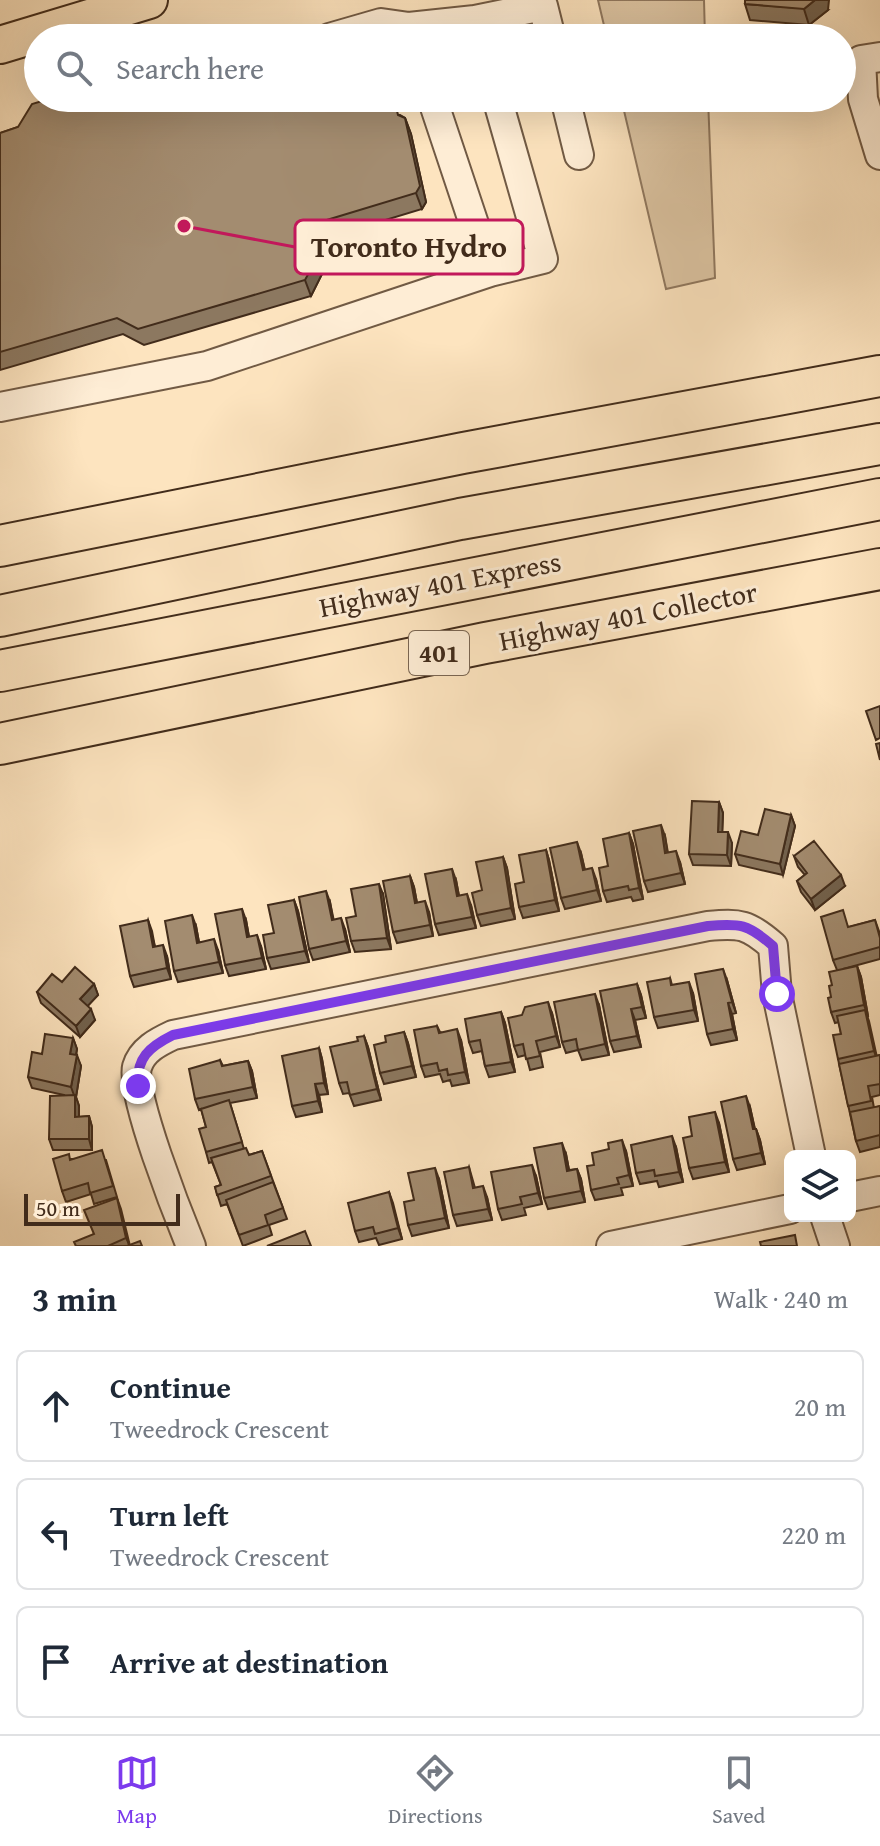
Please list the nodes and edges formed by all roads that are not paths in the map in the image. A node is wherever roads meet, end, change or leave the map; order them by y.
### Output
1 (149, 0) edge
2 (407, 22) edge
3 (70, 24) edge
4 (378, 24) edge
5 (427, 24) edge
6 (491, 24) edge
7 (548, 24) edge
8 (24, 38) edge
9 (0, 45) edge
10 (880, 57) edge
11 (437, 112) edge
12 (501, 112) edge
13 (568, 112) edge
14 (579, 155) dead end
15 (880, 155) edge
16 (490, 272) junction
17 (880, 369) edge
18 (880, 376) edge
19 (788, 395) junction
20 (0, 407) edge
21 (880, 444) edge
22 (880, 499) edge
23 (0, 546) edge
24 (880, 569) edge
25 (0, 616) edge
26 (0, 671) edge
27 (0, 744) edge
28 (810, 1150) edge
29 (880, 1191) edge
30 (856, 1196) edge
31 (784, 1210) edge
32 (827, 1222) edge
33 (191, 1246) edge
34 (611, 1246) edge
35 (835, 1246) edge

1 - 3 main road
2 - 4 street
2 - 5 street
6 - 7 street
8 - 9 main road
10 - 15 street
11 - 16 street
12 - 16 street
13 - 14 street
16 - 20 street
17 - 19 highway
18 - 19 highway
19 - 23 highway
21 - 25 highway, Highway 401 Express
22 - 26 highway, Highway 401 Express / 401
24 - 27 highway, Highway 401 Collector / 401
28 - 33 street
29 - 30 street
31 - 34 street
32 - 35 street

